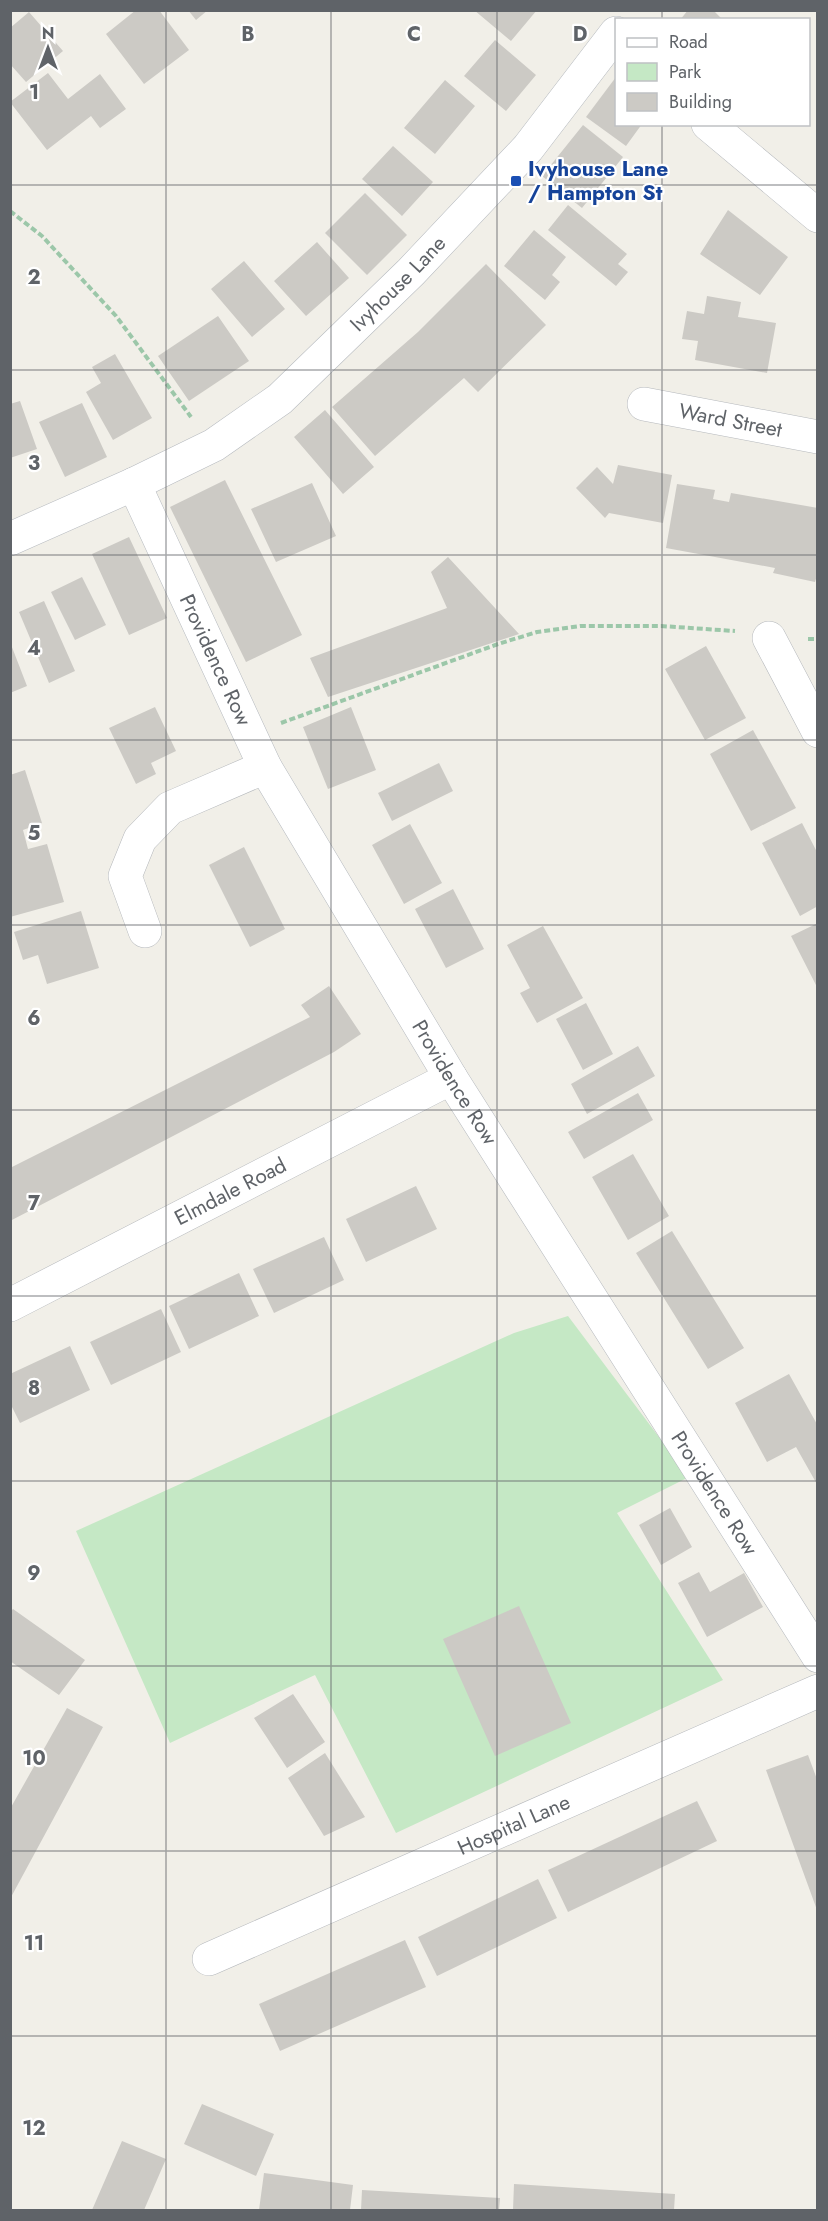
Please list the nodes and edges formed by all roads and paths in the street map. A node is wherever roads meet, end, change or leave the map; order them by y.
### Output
1 (615, 39) edge
2 (710, 126) edge
3 (10, 211) edge
4 (818, 216) edge
5 (644, 404) dead end
6 (818, 437) edge
7 (214, 445) junction
8 (134, 484) junction
9 (10, 540) edge
10 (769, 638) junction
11 (818, 639) edge
12 (818, 730) edge
13 (250, 735) junction
14 (265, 767) junction
15 (145, 931) dead end
16 (451, 1078) junction
17 (10, 1305) edge
18 (818, 1656) edge
19 (818, 1691) edge
20 (209, 1959) dead end

1 - 7 street, Ivyhouse Lane
2 - 4 street
3 - 7 path
5 - 6 street, Ward Street
7 - 8 street, Ivyhouse Lane
8 - 9 street, Ivyhouse Lane
8 - 13 street, Providence Row
10 - 11 path
10 - 12 street
10 - 13 path
13 - 14 street, Providence Row
14 - 15 street
14 - 16 street, Providence Row
16 - 17 street, Elmdale Road
16 - 18 street, Providence Row
19 - 20 street, Hospital Lane

